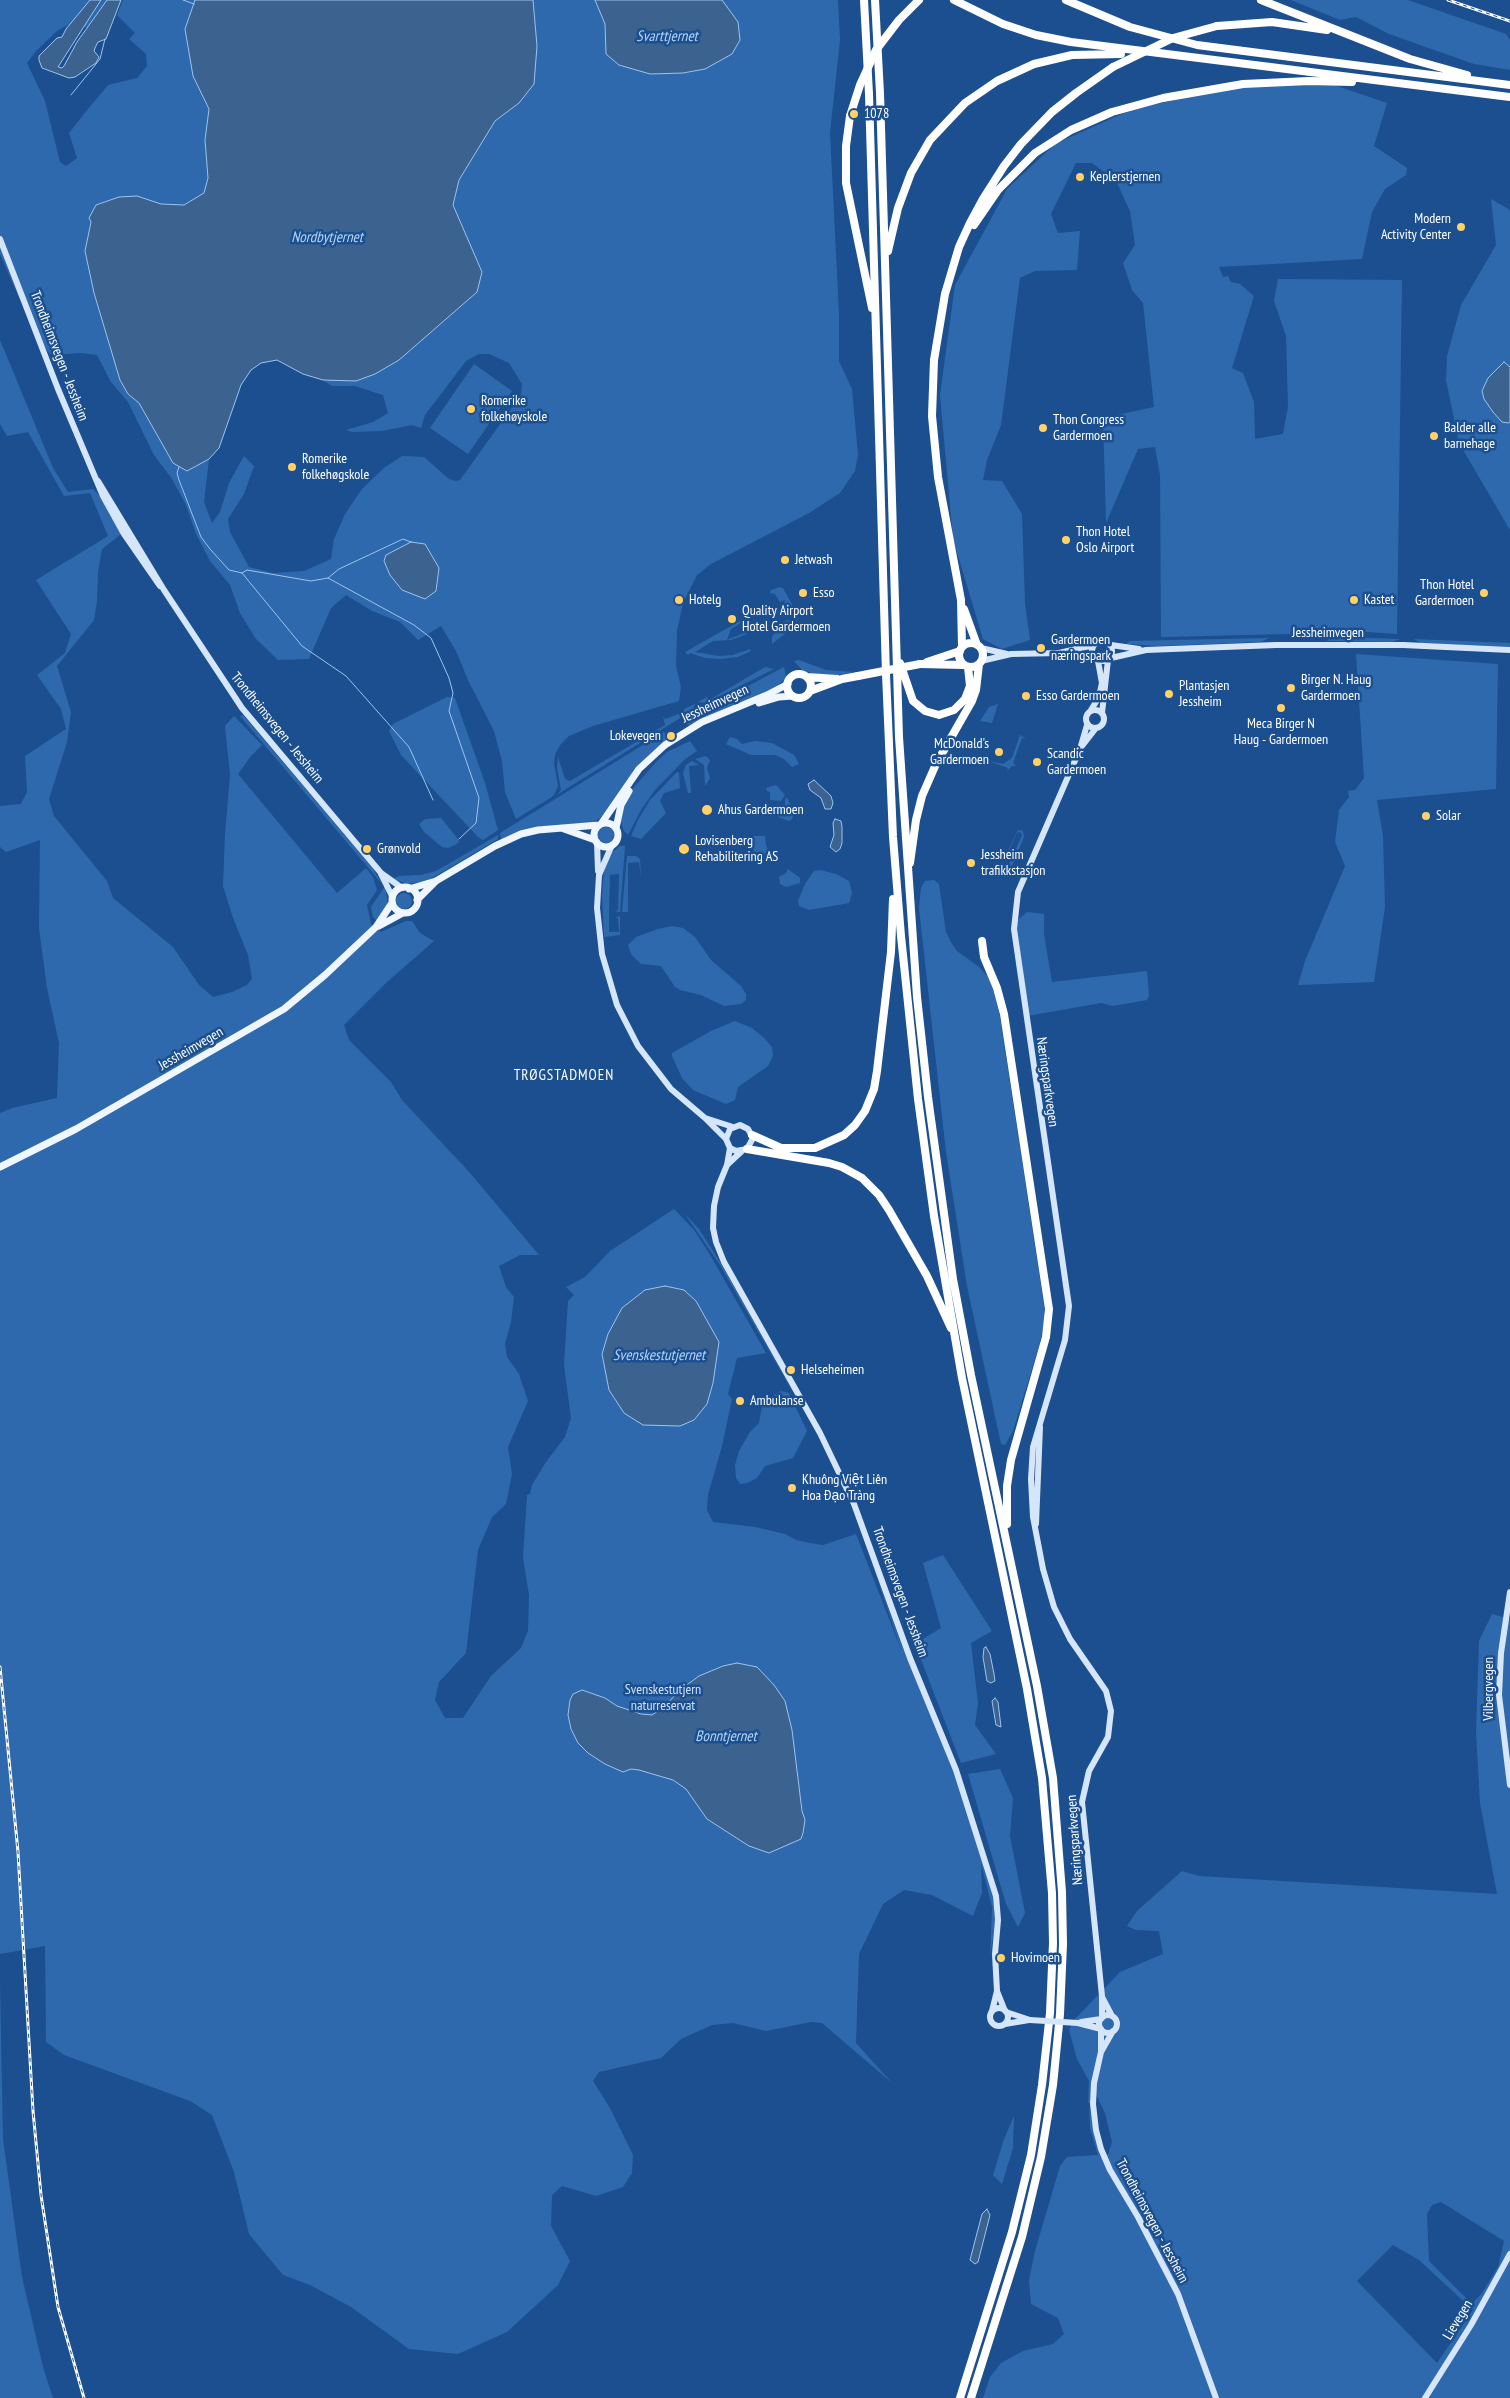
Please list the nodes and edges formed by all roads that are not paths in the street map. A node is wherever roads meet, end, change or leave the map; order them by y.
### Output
1 (864, 0) edge
2 (875, 0) edge
3 (919, 0) edge
4 (954, 0) edge
5 (1066, 0) edge
6 (1261, 0) edge
7 (1343, 33) junction
8 (1158, 54) junction
9 (1495, 83) junction
10 (1510, 85) edge
11 (1417, 86) junction
12 (1510, 97) edge
13 (0, 238) edge
14 (886, 274) junction
15 (950, 279) junction
16 (876, 332) junction
17 (961, 600) junction
18 (1110, 644) junction
19 (1094, 645) junction
20 (896, 646) junction
21 (979, 647) junction
22 (961, 649) junction
23 (1146, 650) junction
24 (1510, 650) edge
25 (1059, 653) junction
26 (1011, 654) junction
27 (1096, 659) junction
28 (1110, 659) junction
29 (980, 663) junction
30 (920, 664) junction
31 (966, 666) junction
32 (807, 677) junction
33 (842, 679) junction
34 (788, 684) junction
35 (810, 691) junction
36 (793, 696) junction
37 (1091, 710) junction
38 (1102, 713) junction
39 (1087, 725) junction
40 (1096, 728) junction
41 (1080, 749) junction
42 (600, 825) junction
43 (559, 828) junction
44 (616, 828) junction
45 (596, 841) junction
46 (612, 845) junction
47 (381, 873) junction
48 (599, 875) junction
49 (436, 881) junction
50 (908, 882) junction
51 (896, 885) junction
52 (406, 888) junction
53 (392, 900) junction
54 (417, 900) junction
55 (404, 913) junction
56 (376, 927) junction
57 (982, 941) dead end
58 (705, 1118) junction
59 (733, 1127) junction
60 (752, 1135) junction
61 (726, 1139) junction
62 (730, 1148) junction
63 (744, 1150) junction
64 (727, 1165) junction
65 (0, 1167) edge
66 (954, 1333) junction
67 (1010, 1556) junction
68 (1510, 1592) edge
69 (1510, 1785) edge
70 (997, 1991) junction
71 (1102, 1996) junction
72 (1005, 2011) junction
73 (992, 2012) junction
74 (1112, 2016) junction
75 (1102, 2018) junction
76 (1030, 2020) junction
77 (1078, 2022) junction
78 (1005, 2024) junction
79 (1101, 2029) junction
80 (1113, 2031) junction
81 (1101, 2052) junction
82 (1510, 2254) edge
83 (960, 2398) edge
84 (971, 2398) edge
85 (1216, 2398) edge
86 (1425, 2398) edge

1 - 16 highway
2 - 14 highway
3 - 16 highway, bridge
4 - 8 highway
5 - 9 highway
6 - 7 highway
7 - 9 highway
7 - 15 highway, bridge
8 - 11 highway
8 - 14 highway
9 - 10 highway
11 - 12 highway
11 - 15 highway
13 - 47 main road, Trondheimsvegen - Jessheim
14 - 20 highway
15 - 17 highway
16 - 51 highway
17 - 21 highway
17 - 22 highway
18 - 19 main road
18 - 23 main road, Jessheimvegen
18 - 28 main road
19 - 25 main road
19 - 27 main road
20 - 31 highway
20 - 50 highway
21 - 22 highway
21 - 26 main road
21 - 29 highway
22 - 30 highway
22 - 31 highway
23 - 24 main road, Jessheimvegen
23 - 28 main road, Jessheimvegen
25 - 26 main road
25 - 27 main road
26 - 29 main road
27 - 28 main road
27 - 37 main road, Næringsparkvegen
28 - 38 main road, Næringsparkvegen
29 - 31 highway
29 - 50 highway
30 - 31 highway
30 - 33 highway, bridge
32 - 33 highway
32 - 34 highway
32 - 35 highway
33 - 35 highway
34 - 36 highway
34 - 42 main road, Jessheimvegen
35 - 36 highway
36 - 44 main road, Jessheimvegen
37 - 38 main road
37 - 39 main road, Næringsparkvegen
38 - 40 main road, Næringsparkvegen
39 - 40 main road
39 - 41 main road, Næringsparkvegen
40 - 41 main road, Næringsparkvegen
41 - 71 main road, Næringsparkvegen
42 - 43 main road
42 - 44 main road
42 - 45 main road
43 - 45 main road
43 - 49 main road
44 - 46 main road
45 - 46 main road
45 - 48 main road
46 - 48 main road
47 - 52 main road, Trondheimsvegen - Jessheim
47 - 53 main road, Trondheimsvegen - Jessheim
48 - 58 main road
49 - 52 main road
49 - 54 main road
50 - 67 highway
51 - 60 highway
51 - 66 highway
52 - 53 main road
52 - 54 main road
53 - 55 main road
53 - 56 main road, Jessheimvegen
54 - 55 main road
55 - 56 main road, Jessheimvegen
56 - 65 main road, Jessheimvegen
57 - 67 highway
58 - 59 main road
58 - 61 main road
59 - 60 main road
59 - 61 main road
60 - 63 main road
61 - 62 main road
62 - 63 main road
62 - 64 main road, Trondheimsvegen - Jessheim
63 - 64 main road, Trondheimsvegen - Jessheim
63 - 66 highway
64 - 70 main road, Trondheimsvegen - Jessheim
66 - 83 highway
67 - 84 highway
68 - 69 main road, Vilbergvegen
70 - 72 main road, Trondheimsvegen - Jessheim
70 - 73 main road, Trondheimsvegen - Jessheim
71 - 74 main road, Næringsparkvegen
71 - 75 main road, Næringsparkvegen
72 - 73 main road
72 - 76 main road
72 - 78 main road
73 - 78 main road
74 - 75 main road
74 - 80 main road
75 - 77 main road
75 - 79 main road
76 - 77 main road, bridge
76 - 78 main road
77 - 79 main road
79 - 80 main road
79 - 81 main road, Trondheimsvegen - Jessheim
80 - 81 main road, Trondheimsvegen - Jessheim
81 - 85 main road, Trondheimsvegen - Jessheim
82 - 86 main road, Lievegen

